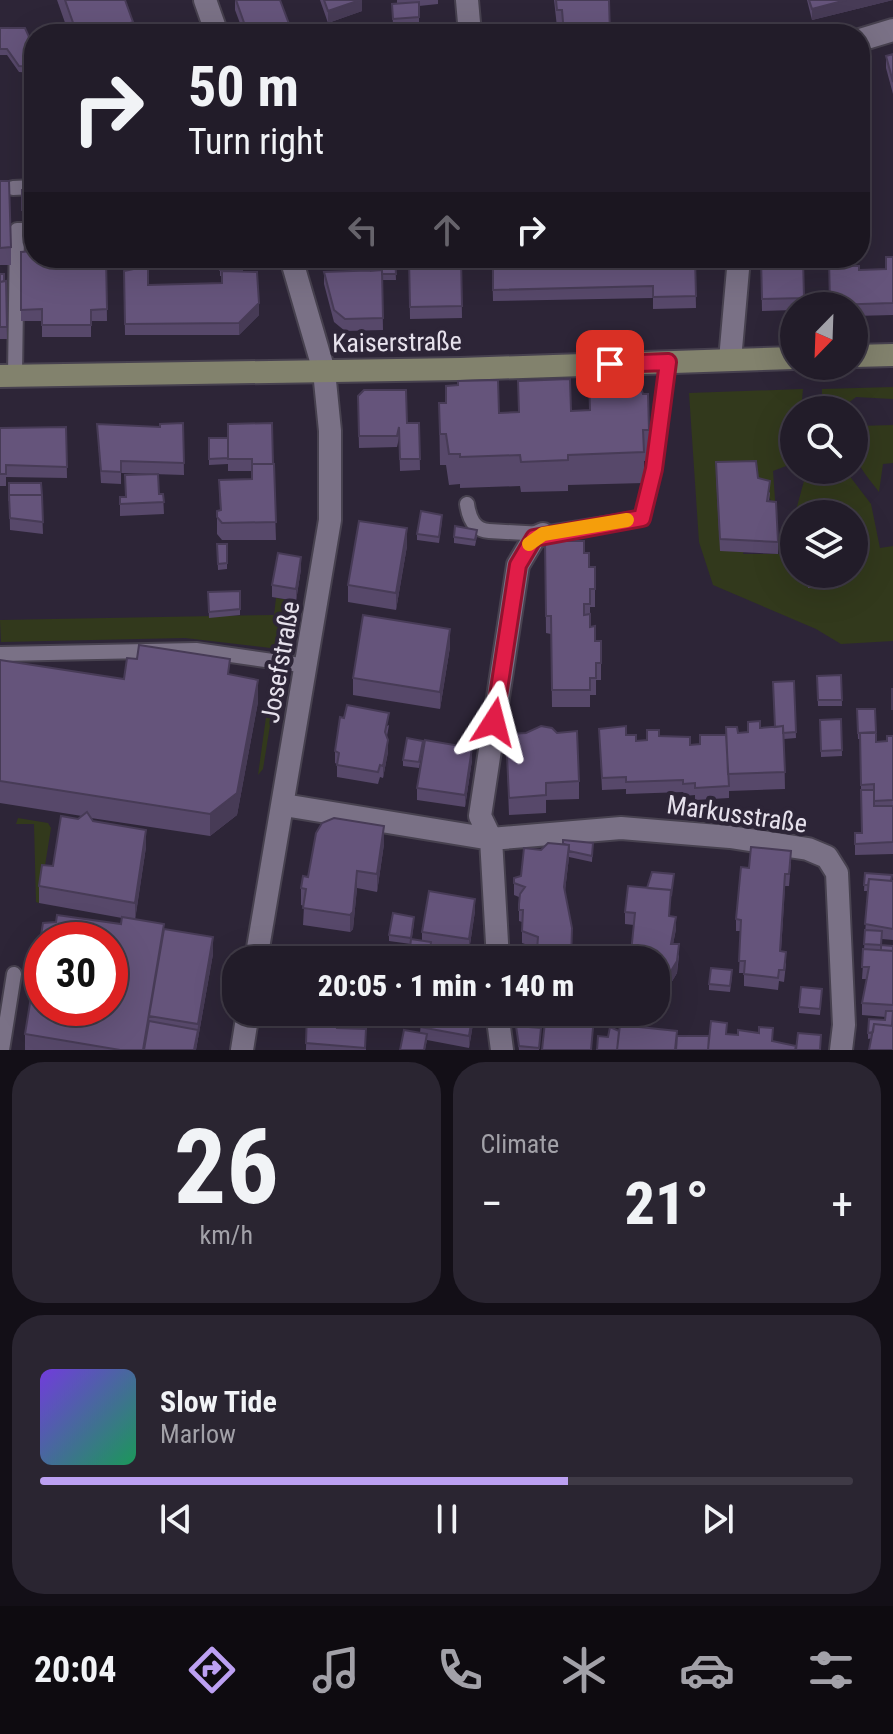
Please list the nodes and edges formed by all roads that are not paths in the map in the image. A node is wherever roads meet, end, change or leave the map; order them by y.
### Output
1 (205, 0) edge
2 (467, 0) edge
3 (213, 24) edge
4 (469, 24) edge
5 (893, 30) edge
6 (870, 37) edge
7 (24, 187) edge
8 (13, 188) edge
9 (24, 230) edge
10 (294, 268) edge
11 (738, 268) edge
12 (893, 355) edge
13 (868, 356) edge
14 (780, 358) edge
15 (730, 360) junction
16 (668, 362) junction
17 (324, 371) junction
18 (7, 376) edge
19 (467, 504) dead end
20 (543, 534) junction
21 (0, 654) edge
22 (307, 666) junction
23 (284, 805) junction
24 (491, 839) junction
25 (259, 946) edge
26 (497, 946) edge
27 (14, 974) dead end
28 (246, 1026) edge
29 (499, 1026) edge
30 (2, 1050) edge
31 (242, 1050) edge
32 (502, 1050) edge
33 (841, 1050) edge

1 - 3 street
2 - 4 street
5 - 6 street
7 - 8 lane
9 - 18 lane
10 - 17 street, Josefstraße
11 - 15 street
12 - 13 main road
14 - 15 main road, Kaiserstraße
15 - 16 main road, Kaiserstraße
16 - 17 main road, Kaiserstraße
16 - 20 lane
17 - 18 main road, Kaiserstraße
17 - 22 street, Josefstraße
19 - 20 lane
20 - 24 street
21 - 22 lane
22 - 23 street, Josefstraße
23 - 24 street, Markusstraße
23 - 25 street, Josefstraße
24 - 26 street
24 - 33 street, Markusstraße
27 - 30 lane
28 - 31 street
29 - 32 street

